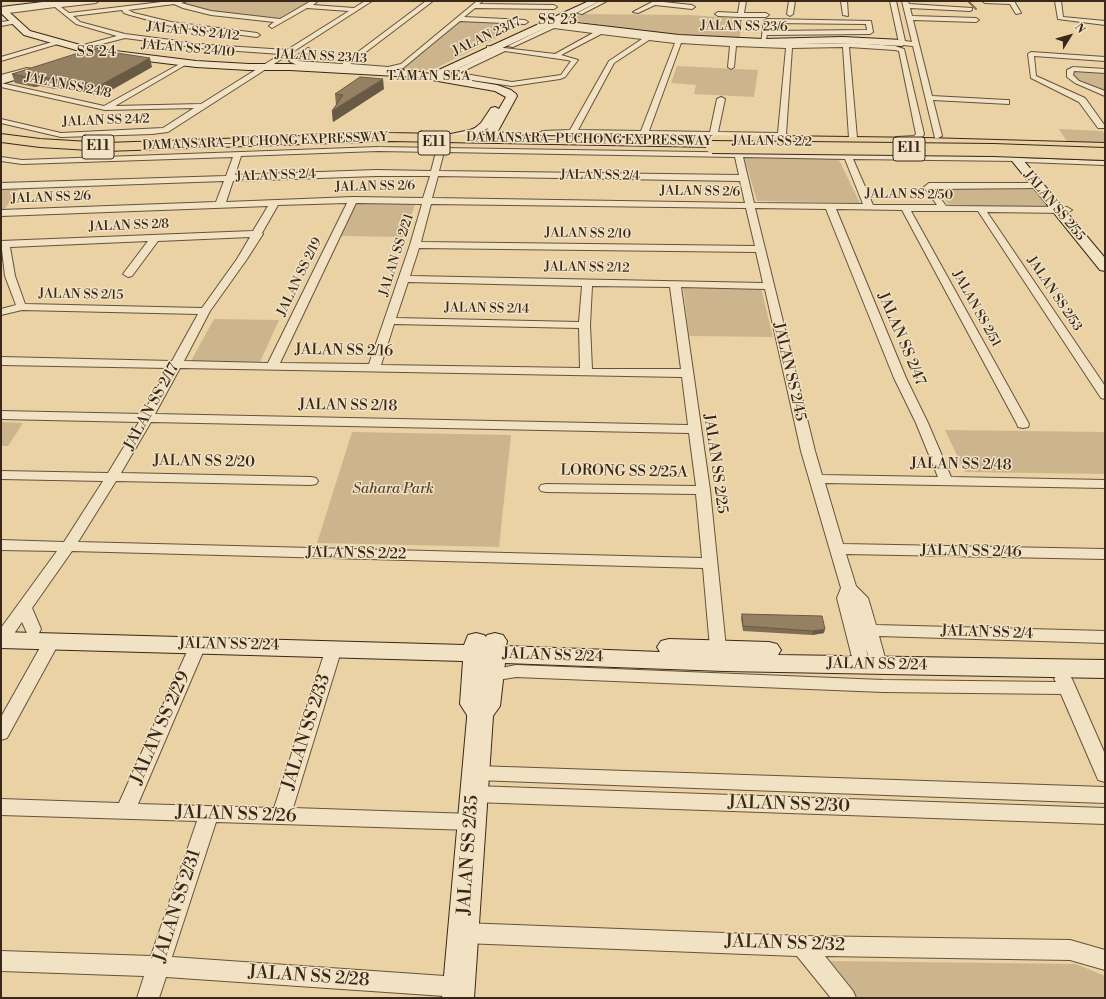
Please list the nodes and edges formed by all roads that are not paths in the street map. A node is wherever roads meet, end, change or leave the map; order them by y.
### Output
1 (72, 1) edge
2 (96, 1) edge
3 (184, 1) edge
4 (315, 1) edge
5 (369, 1) edge
6 (430, 1) edge
7 (480, 1) edge
8 (587, 1) edge
9 (596, 1) edge
10 (604, 1) edge
11 (743, 1) edge
12 (792, 1) edge
13 (844, 1) edge
14 (893, 1) edge
15 (985, 1) edge
16 (993, 1) edge
17 (1011, 1) edge
18 (1058, 1) edge
19 (174, 2) junction
20 (654, 2) edge
21 (29, 3) edge
22 (55, 3) edge
23 (376, 4) dead end
24 (692, 4) edge
25 (306, 6) junction
26 (473, 6) junction
27 (554, 7) dead end
28 (124, 8) junction
29 (907, 9) edge
30 (970, 9) dead end
31 (995, 9) dead end
32 (2, 10) edge
33 (356, 10) junction
34 (636, 12) dead end
35 (580, 13) dead end
36 (1018, 13) dead end
37 (689, 14) dead end
38 (718, 14) dead end
39 (741, 14) junction
40 (790, 14) dead end
41 (69, 15) junction
42 (766, 15) dead end
43 (846, 15) dead end
44 (975, 18) dead end
45 (355, 19) dead end
46 (459, 19) junction
47 (280, 21) junction
48 (547, 21) junction
49 (14, 22) junction
50 (525, 22) dead end
51 (1105, 23) edge
52 (1, 24) edge
53 (263, 31) junction
54 (599, 32) junction
55 (125, 36) junction
56 (650, 37) junction
57 (764, 37) junction
58 (59, 42) junction
59 (679, 42) junction
60 (317, 44) dead end
61 (733, 44) junction
62 (787, 44) junction
63 (915, 44) junction
64 (846, 45) junction
65 (902, 47) junction
66 (499, 48) junction
67 (233, 49) junction
68 (1, 52) edge
69 (287, 52) junction
70 (78, 53) junction
71 (558, 54) dead end
72 (13, 56) junction
73 (1, 59) edge
74 (1105, 59) edge
75 (185, 63) junction
76 (200, 65) junction
77 (45, 66) joint
78 (269, 66) junction
79 (731, 67) dead end
80 (248, 68) junction
81 (340, 69) junction
82 (1105, 71) edge
83 (430, 76) junction
84 (1, 78) edge
85 (1, 81) edge
86 (1, 85) edge
87 (1, 91) edge
88 (1105, 94) edge
89 (929, 98) junction
90 (721, 99) dead end
91 (1006, 102) dead end
92 (187, 106) junction
93 (105, 108) junction
94 (122, 108) junction
95 (199, 108) junction
96 (1, 122) edge
97 (1101, 126) dead end
98 (574, 132) junction
99 (1, 133) edge
100 (543, 133) dead end
101 (644, 133) junction
102 (782, 136) junction
103 (938, 136) dead end
104 (450, 137) junction
105 (1, 138) edge
106 (853, 138) junction
107 (512, 139) junction
108 (1, 142) edge
109 (713, 142) junction
110 (602, 143) junction
111 (265, 144) junction
112 (985, 144) junction
113 (1009, 144) junction
114 (1033, 145) junction
115 (1, 146) edge
116 (195, 147) junction
117 (1105, 147) edge
118 (441, 150) junction
119 (238, 154) junction
120 (738, 154) junction
121 (996, 154) junction
122 (848, 156) junction
123 (1047, 156) junction
124 (1021, 159) junction
125 (1104, 159) edge
126 (3, 161) edge
127 (436, 173) junction
128 (230, 178) junction
129 (743, 178) junction
130 (1, 186) edge
131 (1038, 186) junction
132 (353, 200) junction
133 (428, 200) junction
134 (275, 202) junction
135 (220, 205) junction
136 (750, 206) junction
137 (830, 207) junction
138 (869, 207) junction
139 (905, 208) junction
140 (943, 208) junction
141 (980, 209) junction
142 (1062, 210) junction
143 (1, 213) edge
144 (258, 234) junction
145 (155, 238) junction
146 (416, 242) junction
147 (3, 244) edge
148 (759, 246) junction
149 (1103, 260) edge
150 (128, 274) dead end
151 (5, 276) edge
152 (404, 279) junction
153 (587, 282) junction
154 (675, 284) junction
155 (769, 286) junction
156 (22, 307) junction
157 (205, 311) junction
158 (1, 312) edge
159 (389, 321) junction
160 (584, 325) junction
161 (1, 361) edge
162 (176, 365) junction
163 (272, 367) junction
164 (374, 367) junction
165 (586, 372) junction
166 (686, 373) junction
167 (1105, 395) edge
168 (1, 415) edge
169 (147, 418) junction
170 (1023, 424) dead end
171 (694, 429) junction
172 (1, 475) edge
173 (112, 477) junction
174 (816, 479) junction
175 (310, 481) dead end
176 (946, 481) junction
177 (1105, 484) edge
178 (546, 488) dead end
179 (703, 490) junction
180 (1, 545) edge
181 (68, 547) junction
182 (837, 549) junction
183 (1105, 554) edge
184 (710, 563) junction
185 (849, 588) junction
186 (37, 626) junction
187 (870, 630) junction
188 (3, 634) edge
189 (1105, 637) edge
190 (198, 645) junction
191 (334, 648) junction
192 (718, 648) junction
193 (484, 656) junction
194 (1105, 657) edge
195 (869, 659) junction
196 (1105, 669) edge
197 (1062, 678) junction
198 (1, 733) edge
199 (1105, 775) edge
200 (475, 783) junction
201 (1105, 795) edge
202 (1, 807) edge
203 (125, 811) junction
204 (209, 814) junction
205 (281, 816) junction
206 (1105, 816) edge
207 (472, 822) junction
208 (463, 933) junction
209 (804, 946) junction
210 (1105, 960) edge
211 (1, 961) edge
212 (159, 966) junction
213 (458, 993) edge
214 (148, 998) edge
215 (845, 998) edge

1 - 21 street
2 - 22 street
3 - 19 street
4 - 25 street
5 - 33 street
6 - 81 street
7 - 26 street
8 - 48 street, JALAN 23/17
9 - 48 street, JALAN 23/17
10 - 35 street
11 - 39 street
12 - 40 street
13 - 43 street
14 - 65 street
15 - 31 street
15 - 36 street
16 - 17 street
18 - 51 street
19 - 28 street
19 - 47 street
20 - 24 street
20 - 34 street
21 - 22 street
21 - 32 street
22 - 32 street
22 - 41 street, JALAN SS 24/12
23 - 45 street
24 - 37 street
25 - 33 street
25 - 47 street
26 - 27 street
26 - 46 street
28 - 41 street
28 - 53 street
29 - 30 street
29 - 44 street
29 - 63 street
32 - 49 street
33 - 69 street
38 - 39 street
39 - 42 street
41 - 55 street, JALAN SS 24/12
46 - 50 street
46 - 81 street
47 - 53 street
48 - 56 street, JALAN SS 23/6
48 - 66 street, JALAN 23/17
49 - 52 street
49 - 58 street
53 - 67 street
54 - 56 street
54 - 66 street
54 - 71 street
55 - 67 street, JALAN SS 24/12
55 - 70 street
56 - 57 street, JALAN SS 23/6
56 - 59 street
56 - 98 street
57 - 57 street
57 - 62 street, JALAN SS 23/6
58 - 70 street
58 - 72 street
59 - 61 street
59 - 101 street
60 - 81 street
61 - 62 street
61 - 79 street
62 - 64 street
62 - 65 street, JALAN SS 23/6
62 - 102 street
63 - 65 street
63 - 89 street
64 - 65 street
64 - 106 street
65 - 106 street
66 - 66 street
66 - 83 street, JALAN 23/17
67 - 69 street, JALAN SS 24/12
68 - 72 street
69 - 78 street
70 - 75 street, JALAN SS 24/10
72 - 73 street
74 - 97 street
75 - 76 street, JALAN SS 24/10
75 - 93 street
76 - 80 street, JALAN SS 23/13
76 - 94 street
77 - 84 street
77 - 85 street
78 - 80 street, JALAN SS 23/13
78 - 81 street, JALAN SS 23/13
78 - 81 street, JALAN SS 23/13
78 - 95 street
80 - 92 street
81 - 83 street, JALAN SS 23/13
82 - 88 street
83 - 104 street, JALAN SS 23/13
83 - 107 street, JALAN SS 23/13
86 - 93 street, JALAN SS 24/8
87 - 95 street, JALAN SS 24/8
89 - 91 street
89 - 103 street
90 - 109 street
92 - 94 street, JALAN SS 24/8
92 - 95 street
93 - 94 street, JALAN SS 24/8
95 - 96 street, JALAN SS 24/2
98 - 100 street
98 - 101 street
99 - 111 highway
101 - 109 street
102 - 106 street
102 - 109 street
104 - 107 highway, DAMANSARA–PUCHONG EXPRESSWAY / E11
104 - 111 highway, DAMANSARA–PUCHONG EXPRESSWAY / E11
105 - 116 highway, DAMANSARA–PUCHONG EXPRESSWAY / E11
107 - 110 highway, DAMANSARA–PUCHONG EXPRESSWAY / E11
108 - 116 highway, DAMANSARA–PUCHONG EXPRESSWAY / E11
109 - 110 highway, DAMANSARA–PUCHONG EXPRESSWAY / E11
109 - 125 highway, DAMANSARA–PUCHONG EXPRESSWAY / E11, bridge
110 - 111 highway, DAMANSARA–PUCHONG EXPRESSWAY / E11
110 - 112 highway
110 - 121 highway
111 - 115 highway
111 - 116 highway, DAMANSARA–PUCHONG EXPRESSWAY / E11
112 - 113 highway
112 - 121 highway
113 - 114 highway
113 - 124 street, JALAN SS 2/55
114 - 117 highway
114 - 123 highway
118 - 119 street, JALAN SS 2/2
118 - 120 street, JALAN SS 2/2
118 - 127 street, JALAN SS 2/21
119 - 126 street, JALAN SS 2/2
119 - 128 street
120 - 122 street, JALAN SS 2/2
120 - 129 street, JALAN SS 2/45
121 - 124 highway
122 - 124 street, JALAN SS 2/2
122 - 138 street
123 - 124 highway
123 - 125 highway
124 - 125 street, JALAN SS 2/2
124 - 131 street, JALAN SS 2/55
124 - 142 street, JALAN SS 2/55
127 - 128 street, JALAN SS 2/4
127 - 129 street, JALAN SS 2/4
127 - 133 street, JALAN SS 2/21
128 - 130 street, JALAN SS 2/4
128 - 135 street
129 - 136 street, JALAN SS 2/45
131 - 140 street
131 - 142 street, JALAN SS 2/55
132 - 133 street, JALAN SS 2/6
132 - 134 street, JALAN SS 2/6
132 - 163 street, JALAN SS 2/19
133 - 136 street, JALAN SS 2/6
133 - 146 street, JALAN SS 2/21
134 - 135 street, JALAN SS 2/6
134 - 144 street, JALAN SS 2/17
135 - 143 street, JALAN SS 2/6
136 - 137 street, JALAN SS 2/50
136 - 148 street, JALAN SS 2/45
137 - 138 street, JALAN SS 2/50
137 - 176 street, JALAN SS 2/47
138 - 139 street, JALAN SS 2/50
139 - 140 street, JALAN SS 2/50
139 - 170 street, JALAN SS 2/51
140 - 141 street, JALAN SS 2/50
141 - 142 street, JALAN SS 2/50
141 - 167 street, JALAN SS 2/53
142 - 149 street, JALAN SS 2/55
144 - 145 street, JALAN SS 2/8
144 - 157 street, JALAN SS 2/17
145 - 147 street, JALAN SS 2/8
145 - 150 street
146 - 148 street, JALAN SS 2/10
146 - 152 street, JALAN SS 2/21
147 - 151 street, JALAN SS 2/15
148 - 155 street, JALAN SS 2/45
151 - 156 street, JALAN SS 2/15
152 - 153 street, JALAN SS 2/12
152 - 159 street, JALAN SS 2/21
153 - 154 street, JALAN SS 2/12
153 - 160 street
154 - 155 street, JALAN SS 2/12
154 - 166 street, JALAN SS 2/25
155 - 174 street, JALAN SS 2/45
156 - 157 street, JALAN SS 2/15
156 - 158 street
157 - 162 street, JALAN SS 2/17
159 - 160 street, JALAN SS 2/14
159 - 164 street, JALAN SS 2/21
160 - 165 street
161 - 162 street, JALAN SS 2/16
162 - 163 street, JALAN SS 2/16
162 - 169 street, JALAN SS 2/17
163 - 164 street, JALAN SS 2/16
164 - 165 street, JALAN SS 2/16
165 - 166 street, JALAN SS 2/16
166 - 171 street, JALAN SS 2/25
168 - 169 street, JALAN SS 2/18
169 - 171 street, JALAN SS 2/18
169 - 173 street, JALAN SS 2/17
171 - 179 street, JALAN SS 2/25
172 - 173 street, JALAN SS 2/20
173 - 175 street, JALAN SS 2/20
173 - 181 street, JALAN SS 2/17
174 - 176 street, JALAN SS 2/48
174 - 182 street, JALAN SS 2/45
176 - 177 street, JALAN SS 2/48
178 - 179 street, LORONG SS 2/25A
179 - 184 street, JALAN SS 2/25
180 - 181 street, JALAN SS 2/22
181 - 184 street, JALAN SS 2/22
181 - 186 street, JALAN SS 2/17
182 - 183 street, JALAN SS 2/46
182 - 185 street, JALAN SS 2/45
184 - 192 street, JALAN SS 2/25
185 - 187 street, JALAN SS 2/45
185 - 195 street, JALAN SS 2/45
186 - 188 street, JALAN SS 2/24
186 - 188 street, JALAN SS 2/17
186 - 190 street, JALAN SS 2/24
186 - 193 street, JALAN SS 2/24
186 - 198 street
187 - 189 street, JALAN SS 2/4
187 - 195 street, JALAN SS 2/45
190 - 191 street, JALAN SS 2/24
190 - 203 street, JALAN SS 2/29
191 - 193 street, JALAN SS 2/24
191 - 205 street, JALAN SS 2/33
192 - 193 street, JALAN SS 2/24
192 - 195 street, JALAN SS 2/24
193 - 195 street, JALAN SS 2/24
193 - 197 street
193 - 200 street, JALAN SS 2/35
194 - 195 street, JALAN SS 2/24
195 - 197 street, JALAN SS 2/24
196 - 197 street, JALAN SS 2/24
197 - 199 street
200 - 201 street
200 - 206 street, JALAN SS 2/30
200 - 207 street, JALAN SS 2/35
202 - 203 street, JALAN SS 2/26
203 - 204 street, JALAN SS 2/26
204 - 205 street, JALAN SS 2/26
204 - 212 street, JALAN SS 2/31
205 - 207 street, JALAN SS 2/26
207 - 208 street, JALAN SS 2/35
208 - 209 street, JALAN SS 2/32
208 - 213 street, JALAN SS 2/35
209 - 210 street, JALAN SS 2/32
209 - 215 street
211 - 212 street, JALAN SS 2/28
212 - 213 street, JALAN SS 2/28
212 - 214 street, JALAN SS 2/31

